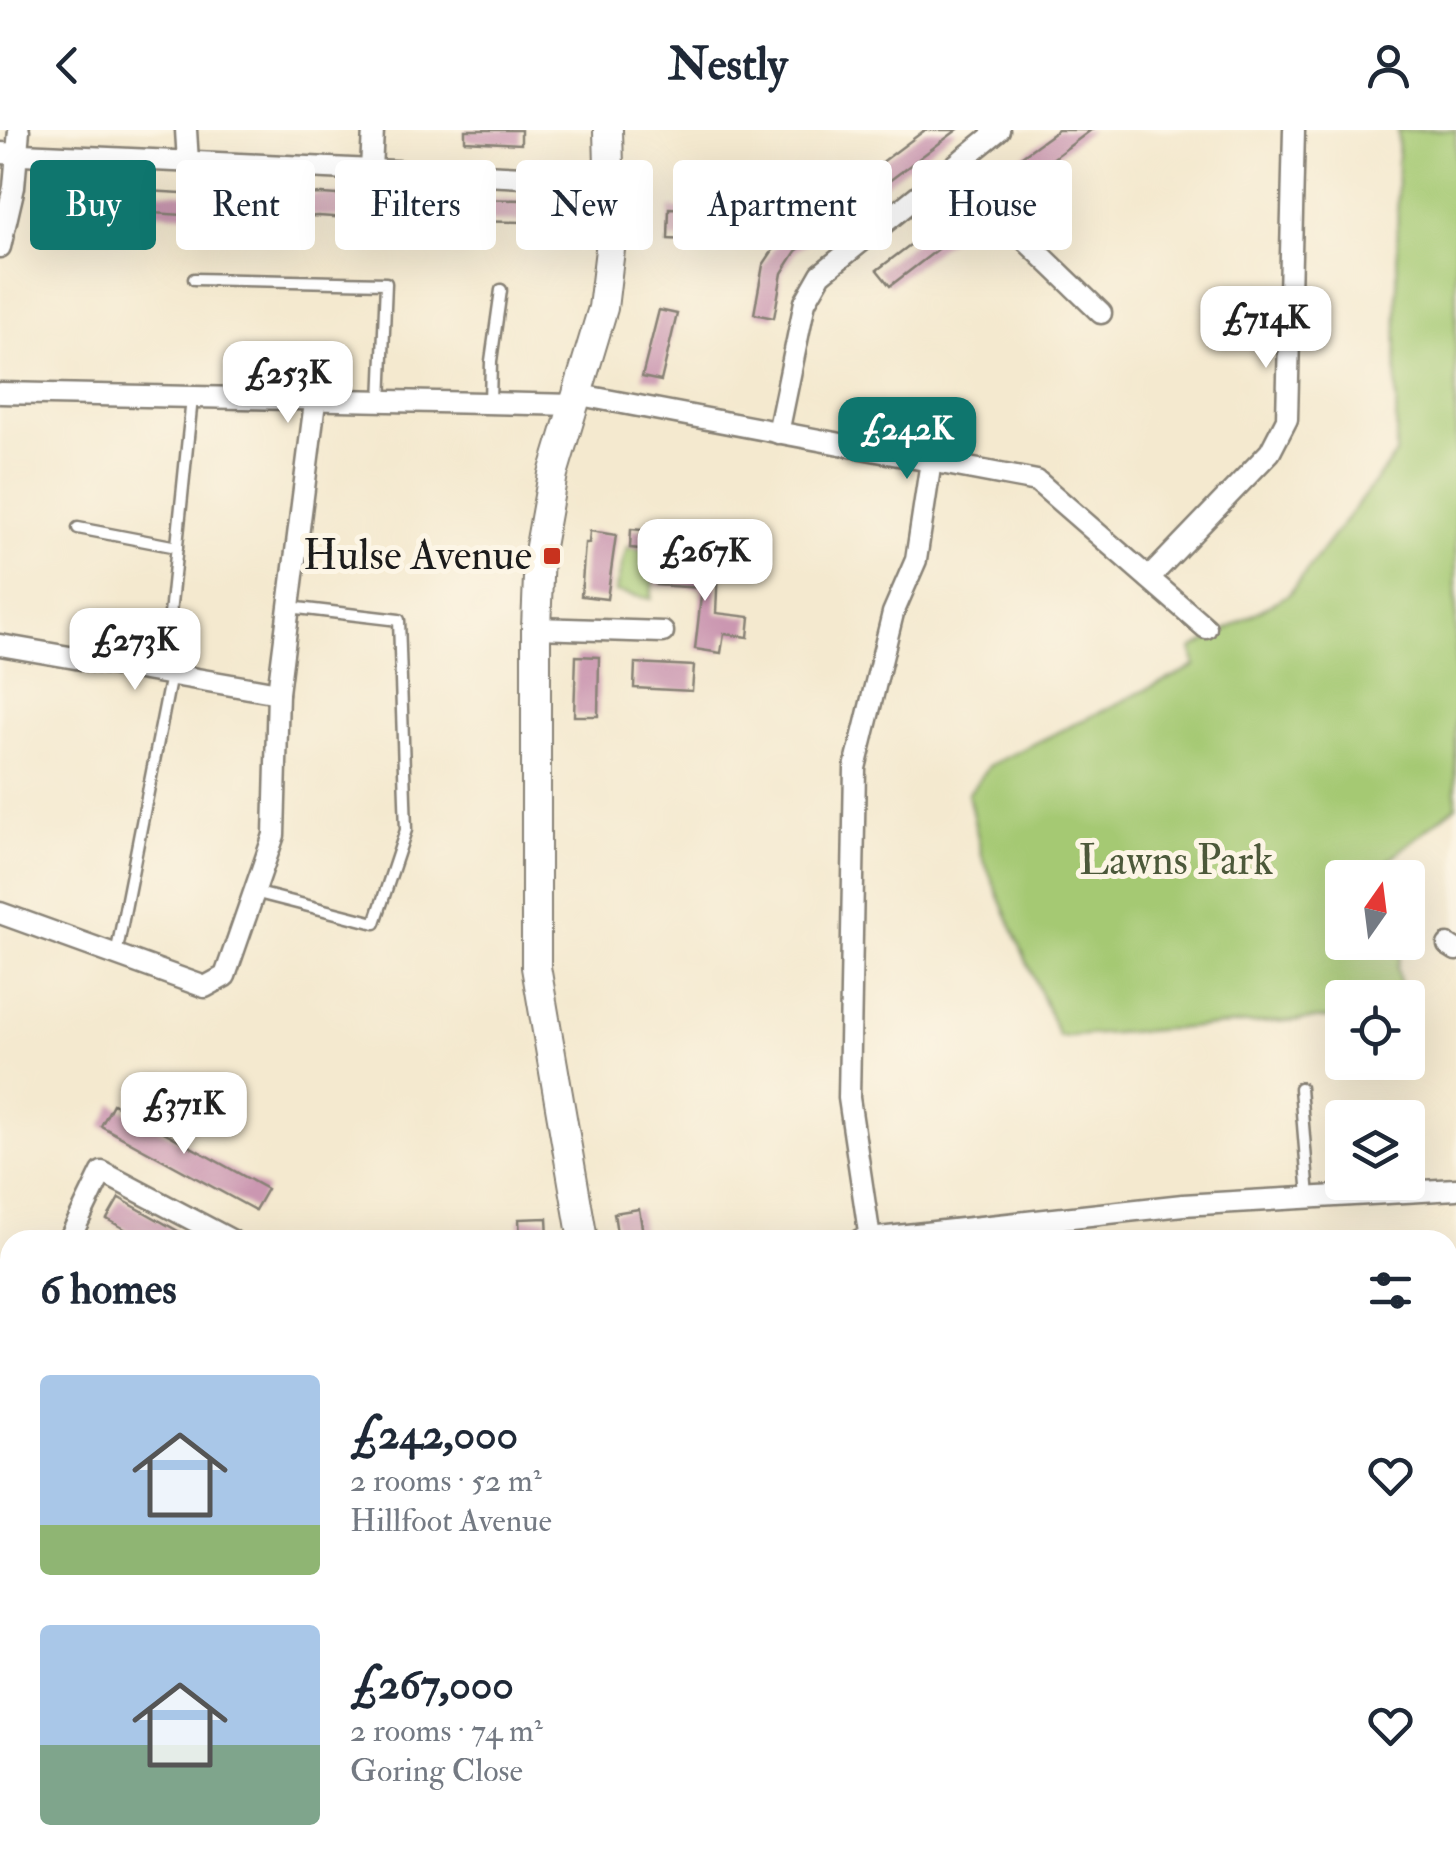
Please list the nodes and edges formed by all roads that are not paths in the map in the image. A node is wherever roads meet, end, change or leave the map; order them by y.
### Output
1 (19, 130) edge
2 (186, 130) edge
3 (373, 130) edge
4 (608, 130) edge
5 (999, 130) edge
6 (1294, 130) edge
7 (8, 154) edge
8 (964, 158) junction
9 (188, 160) edge
10 (371, 160) edge
11 (610, 160) edge
12 (176, 161) edge
13 (0, 247) edge
14 (608, 250) edge
15 (194, 279) dead end
16 (502, 290) dead end
17 (1101, 312) dead end
18 (0, 393) edge
19 (192, 398) junction
20 (578, 400) junction
21 (316, 402) junction
22 (380, 402) junction
23 (490, 404) junction
24 (778, 433) junction
25 (931, 461) junction
26 (78, 528) dead end
27 (177, 547) junction
28 (1148, 578) junction
29 (288, 606) junction
30 (536, 628) junction
31 (1206, 628) dead end
32 (663, 632) dead end
33 (0, 645) edge
34 (168, 674) junction
35 (278, 693) junction
36 (254, 892) junction
37 (0, 913) edge
38 (116, 955) junction
39 (1300, 1088) dead end
40 (1456, 1188) edge
41 (1309, 1197) junction
42 (74, 1230) edge
43 (212, 1230) edge
44 (581, 1230) edge
45 (864, 1230) edge
46 (949, 1230) edge

1 - 7 street
2 - 9 street
3 - 10 street
4 - 11 main road
5 - 8 street
6 - 28 street
7 - 12 street
7 - 13 street
8 - 17 street
8 - 24 street
14 - 20 main road
15 - 22 lane
16 - 23 lane
18 - 19 street
19 - 21 street
19 - 27 lane
20 - 23 street
20 - 24 street
20 - 30 main road
21 - 22 street
21 - 29 street
22 - 23 street
24 - 25 street
25 - 28 street
25 - 45 street
26 - 27 lane
27 - 34 lane
28 - 31 street
29 - 35 street
29 - 36 lane
30 - 32 street
30 - 44 main road
33 - 34 street
34 - 35 street
34 - 38 lane
35 - 36 street
36 - 38 street
37 - 38 street
39 - 41 lane
40 - 41 street
41 - 46 street
42 - 43 street

